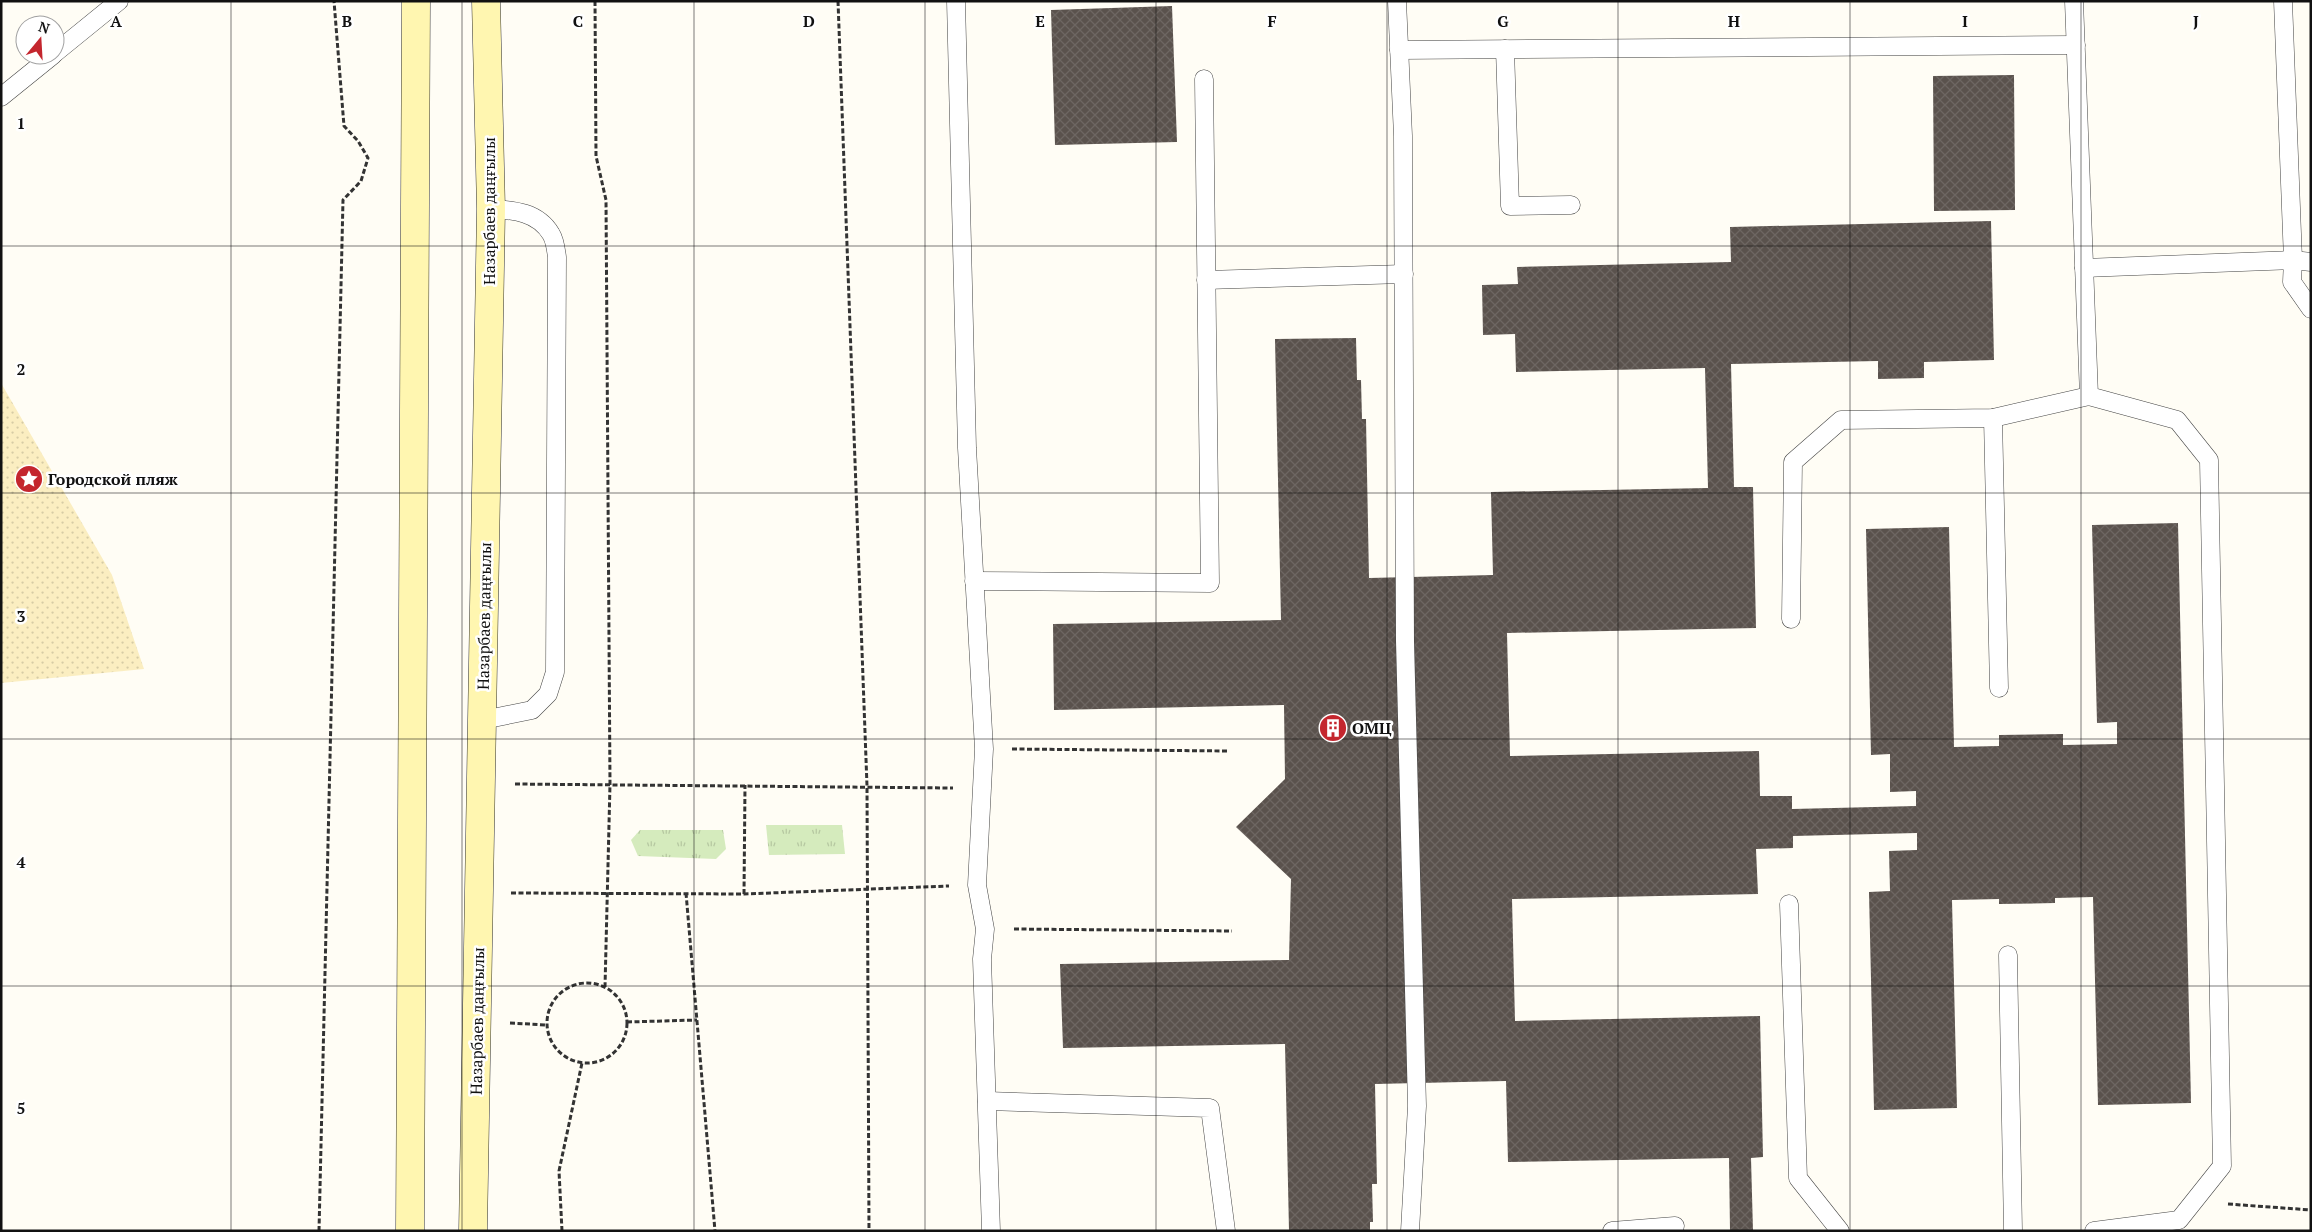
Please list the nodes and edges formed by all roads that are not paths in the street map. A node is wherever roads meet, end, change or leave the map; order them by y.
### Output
1 (119, 1) edge
2 (416, 1) edge
3 (486, 1) edge
4 (956, 1) edge
5 (1397, 1) edge
6 (2074, 1) edge
7 (2284, 1) edge
8 (65, 45) edge
9 (2076, 46) junction
10 (1505, 49) junction
11 (1399, 50) junction
12 (40, 65) edge
13 (1204, 79) dead end
14 (1, 97) edge
15 (1571, 205) dead end
16 (491, 209) junction
17 (2302, 261) edge
18 (2084, 268) junction
19 (1404, 274) junction
20 (1206, 280) junction
21 (2311, 309) edge
22 (2089, 396) junction
23 (1993, 418) junction
24 (974, 581) junction
25 (1791, 619) dead end
26 (1999, 688) dead end
27 (483, 720) junction
28 (1789, 904) dead end
29 (2008, 955) dead end
30 (987, 1101) junction
31 (1675, 1226) dead end
32 (410, 1231) edge
33 (473, 1231) edge
34 (991, 1231) edge
35 (1226, 1231) edge
36 (1410, 1231) edge
37 (1612, 1231) edge
38 (1840, 1231) edge
39 (2013, 1231) edge
40 (2094, 1231) edge

1 - 8 lane
2 - 32 main road
3 - 16 main road, Назарбаев даңғылы
4 - 24 lane
5 - 11 lane
6 - 9 lane
7 - 17 lane
9 - 10 lane
9 - 18 lane
10 - 11 lane
10 - 15 lane
11 - 19 lane
12 - 14 lane
13 - 20 lane
16 - 27 main road, Назарбаев даңғылы
16 - 27 lane
17 - 18 lane
17 - 21 lane
18 - 22 lane
19 - 20 lane
19 - 36 lane
20 - 24 lane
22 - 23 lane
22 - 40 lane
23 - 25 lane
23 - 26 lane
24 - 30 lane
27 - 33 main road, Назарбаев даңғылы
28 - 38 lane
29 - 39 lane
30 - 34 lane
30 - 35 lane
31 - 37 lane

